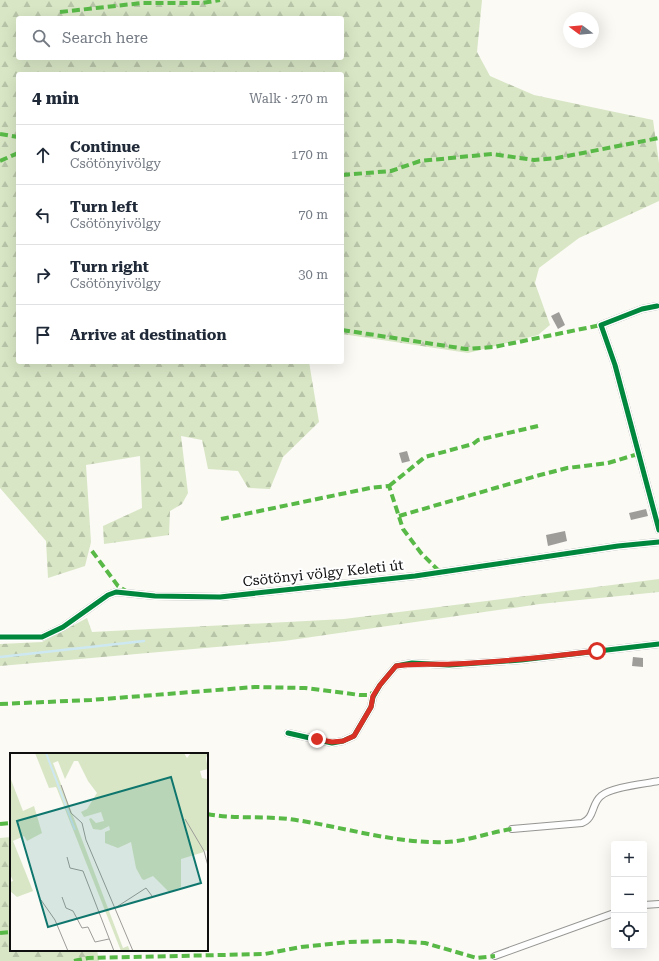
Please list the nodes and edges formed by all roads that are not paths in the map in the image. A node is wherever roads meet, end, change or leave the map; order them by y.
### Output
1 (657, 306) dead end
2 (659, 530) edge
3 (659, 542) edge
4 (0, 637) edge
5 (659, 644) edge
6 (288, 733) dead end
7 (659, 781) edge
8 (512, 828) dead end
9 (659, 904) edge
10 (647, 905) edge
11 (611, 914) edge
12 (495, 956) dead end

1 - 2 street
3 - 4 street, Csötönyi völgy Keleti út
5 - 6 street
7 - 8 street
9 - 10 street
11 - 12 street

